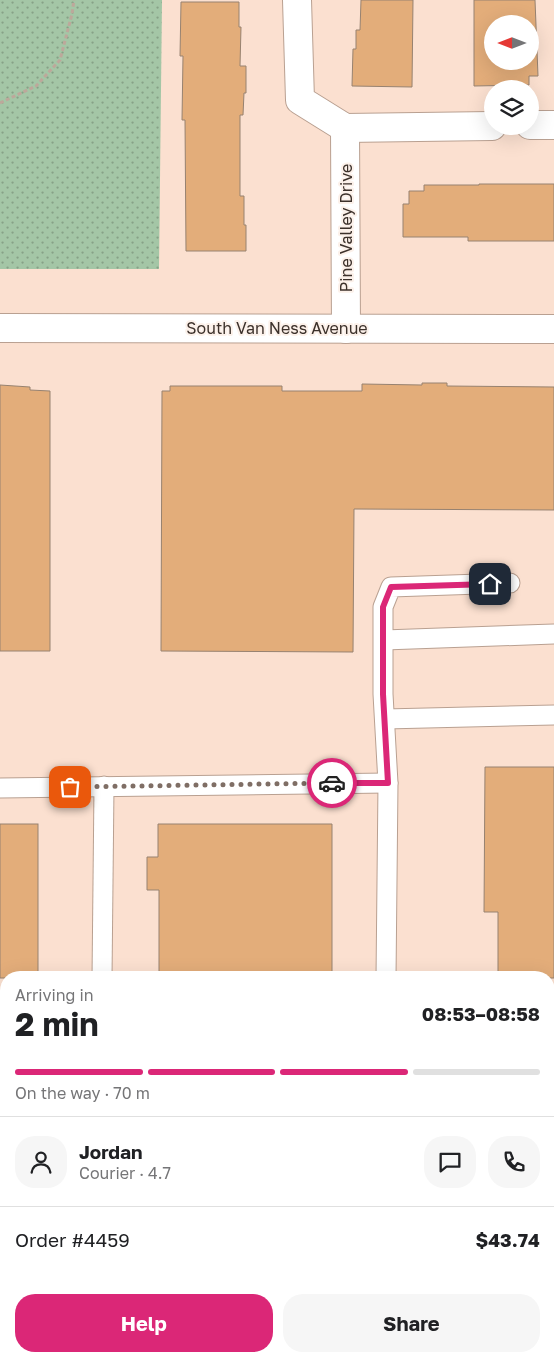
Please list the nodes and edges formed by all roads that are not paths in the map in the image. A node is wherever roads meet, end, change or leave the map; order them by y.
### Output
1 (297, 0) edge
2 (539, 125) edge
3 (554, 125) edge
4 (484, 126) edge
5 (345, 128) junction
6 (0, 328) edge
7 (346, 329) junction
8 (554, 329) edge
9 (510, 583) dead end
10 (554, 634) edge
11 (384, 640) junction
12 (554, 715) edge
13 (385, 719) junction
14 (388, 783) junction
15 (104, 786) junction
16 (0, 788) edge
17 (102, 971) edge
18 (386, 971) edge

1 - 5 main road
2 - 3 main road
4 - 5 main road
5 - 7 main road, Pine Valley Drive
6 - 7 main road, South Van Ness Avenue
7 - 8 main road, South Van Ness Avenue
9 - 11 lane
10 - 11 lane
11 - 13 lane
12 - 13 lane
13 - 14 lane
14 - 15 lane
14 - 18 lane
15 - 16 lane
15 - 17 lane

